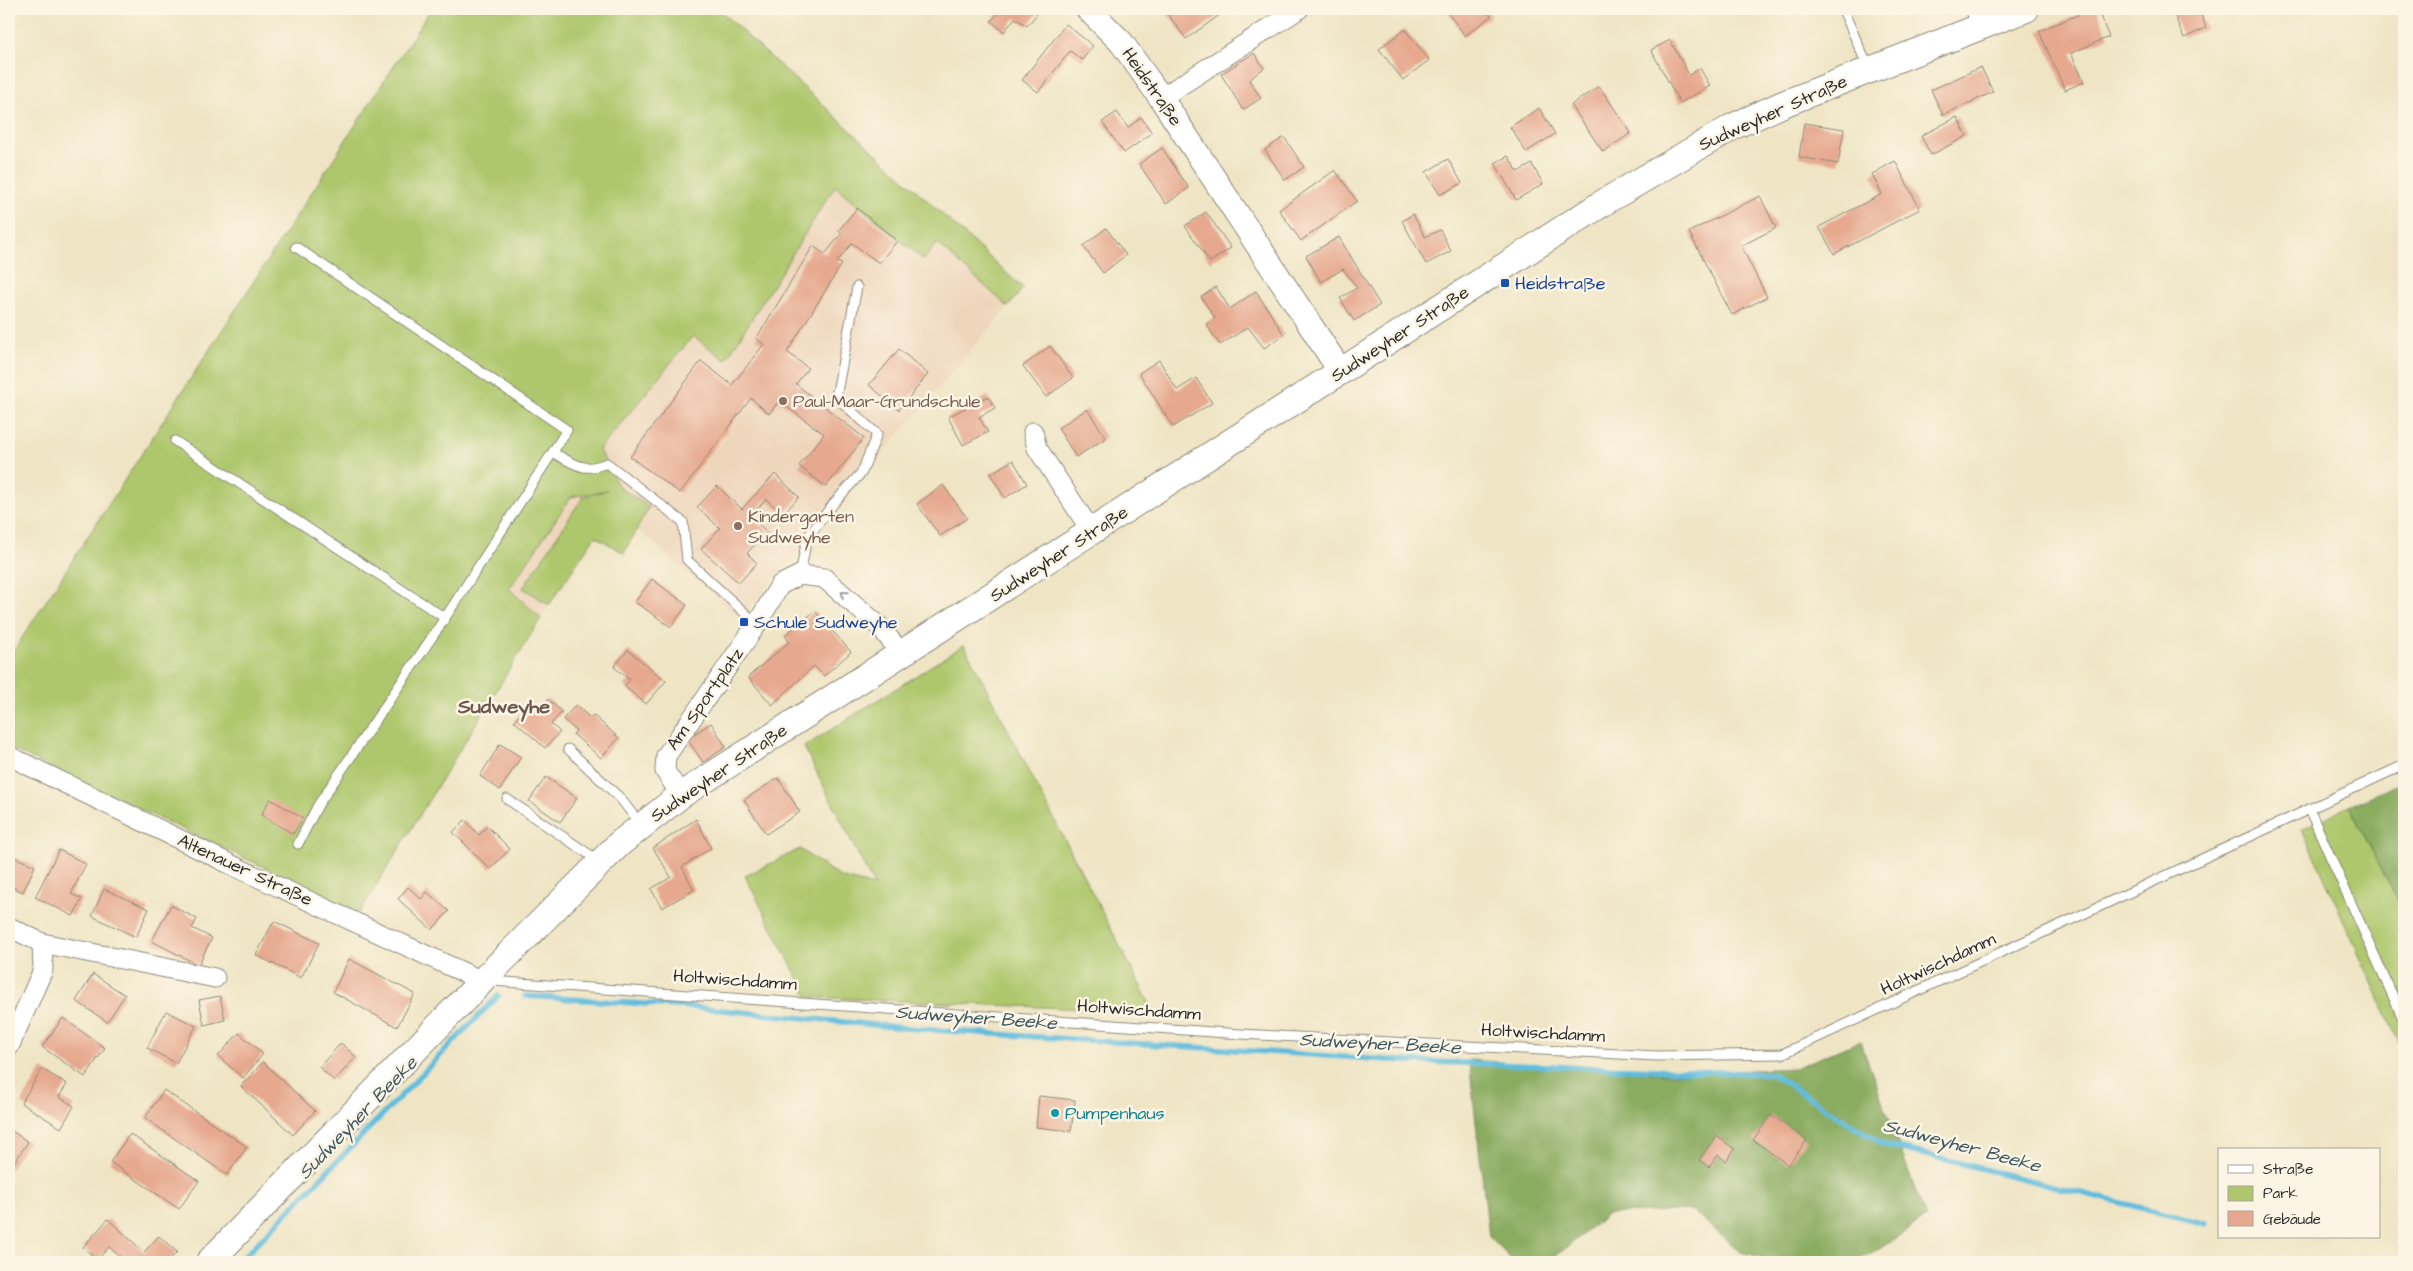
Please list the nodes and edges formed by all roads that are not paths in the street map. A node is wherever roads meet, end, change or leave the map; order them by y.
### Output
1 (1088, 9) edge
2 (1299, 9) edge
3 (2026, 9) edge
4 (1843, 10) edge
5 (1979, 17) edge
6 (1869, 70) junction
7 (1162, 98) junction
8 (296, 247) dead end
9 (857, 287) dead end
10 (1342, 372) junction
11 (1033, 432) dead end
12 (175, 441) dead end
13 (553, 453) junction
14 (1092, 532) junction
15 (800, 575) junction
16 (445, 618) junction
17 (757, 624) junction
18 (902, 654) junction
19 (568, 749) dead end
20 (9, 756) edge
21 (2404, 765) edge
22 (681, 795) junction
23 (507, 799) dead end
24 (2310, 809) junction
25 (642, 826) junction
26 (298, 844) dead end
27 (601, 862) junction
28 (9, 927) edge
29 (42, 943) junction
30 (215, 978) dead end
31 (482, 981) junction
32 (2404, 1021) edge
33 (9, 1047) edge
34 (209, 1262) edge

1 - 7 street, Heidstraße
2 - 7 street
3 - 5 main road, Sudweyher Straße
4 - 6 lane
5 - 6 main road, Sudweyher Straße
6 - 10 main road, Sudweyher Straße
7 - 10 street, Heidstraße
8 - 13 lane
9 - 15 lane
10 - 14 main road, Sudweyher Straße
11 - 14 street
12 - 16 lane
13 - 16 lane
13 - 17 lane
14 - 18 main road, Sudweyher Straße
15 - 17 street, Am Sportplatz
18 -> 15 street
16 - 26 lane
17 - 22 street, Am Sportplatz
18 - 22 main road, Sudweyher Straße
19 - 25 lane
20 - 31 street, Altenauer Straße
21 - 24 lane, Holtwischdamm
22 - 25 main road, Sudweyher Straße
23 - 27 lane
24 - 31 lane, Holtwischdamm
24 - 32 lane
25 - 27 main road, Sudweyher Straße
27 - 31 main road, Sudweyher Straße
28 - 29 street
29 - 30 street
29 - 33 street
31 - 34 main road, Sudweyher Straße

